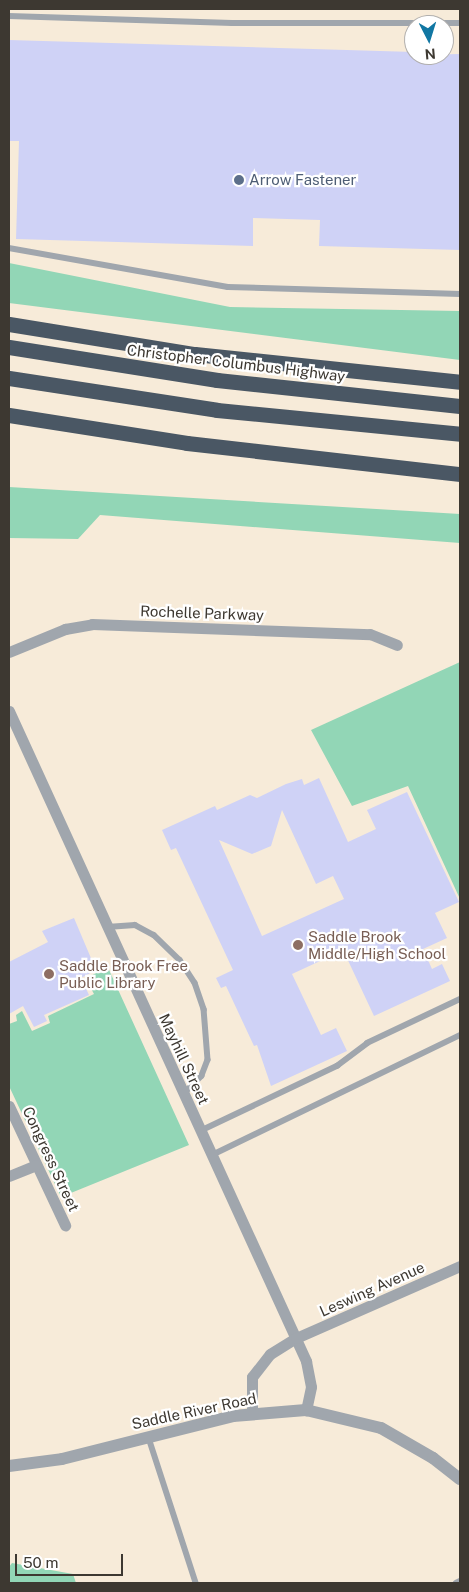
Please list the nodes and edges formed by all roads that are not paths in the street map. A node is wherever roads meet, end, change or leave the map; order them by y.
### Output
1 (9, 16) edge
2 (460, 22) edge
3 (9, 248) edge
4 (460, 294) edge
5 (9, 324) edge
6 (9, 347) edge
7 (9, 378) edge
8 (460, 382) edge
9 (460, 406) edge
10 (9, 415) edge
11 (460, 434) edge
12 (460, 474) edge
13 (397, 645) dead end
14 (9, 652) edge
15 (9, 711) edge
16 (107, 927) junction
17 (460, 999) edge
18 (460, 1035) edge
19 (184, 1094) junction
20 (9, 1106) edge
21 (200, 1131) junction
22 (212, 1155) junction
23 (36, 1165) junction
24 (9, 1176) edge
25 (65, 1225) dead end
26 (460, 1266) edge
27 (296, 1338) junction
28 (306, 1410) junction
29 (252, 1413) junction
30 (148, 1436) junction
31 (9, 1466) edge
32 (460, 1479) edge
33 (460, 1581) edge
34 (196, 1583) edge
35 (456, 1583) edge

1 - 2 lane
3 - 4 lane
5 - 8 highway
6 - 9 highway, Christopher Columbus Highway
7 - 11 highway
10 - 12 highway
13 - 14 street, Rochelle Parkway
15 - 16 street, Mayhill Street
16 - 19 street, Mayhill Street
16 - 19 lane
17 - 21 lane
18 - 22 lane
19 - 21 street, Mayhill Street
20 - 23 street, Congress Street
21 - 22 street, Mayhill Street
22 - 27 street, Mayhill Street
23 - 24 street
23 - 25 street, Congress Street
26 - 27 street, Leswing Avenue
27 - 28 street, Mayhill Street
27 - 29 street
28 - 29 street, Saddle River Road
28 - 32 street, Saddle River Road
29 - 30 street, Saddle River Road
30 - 31 street, Saddle River Road
30 - 34 lane
33 - 35 lane

